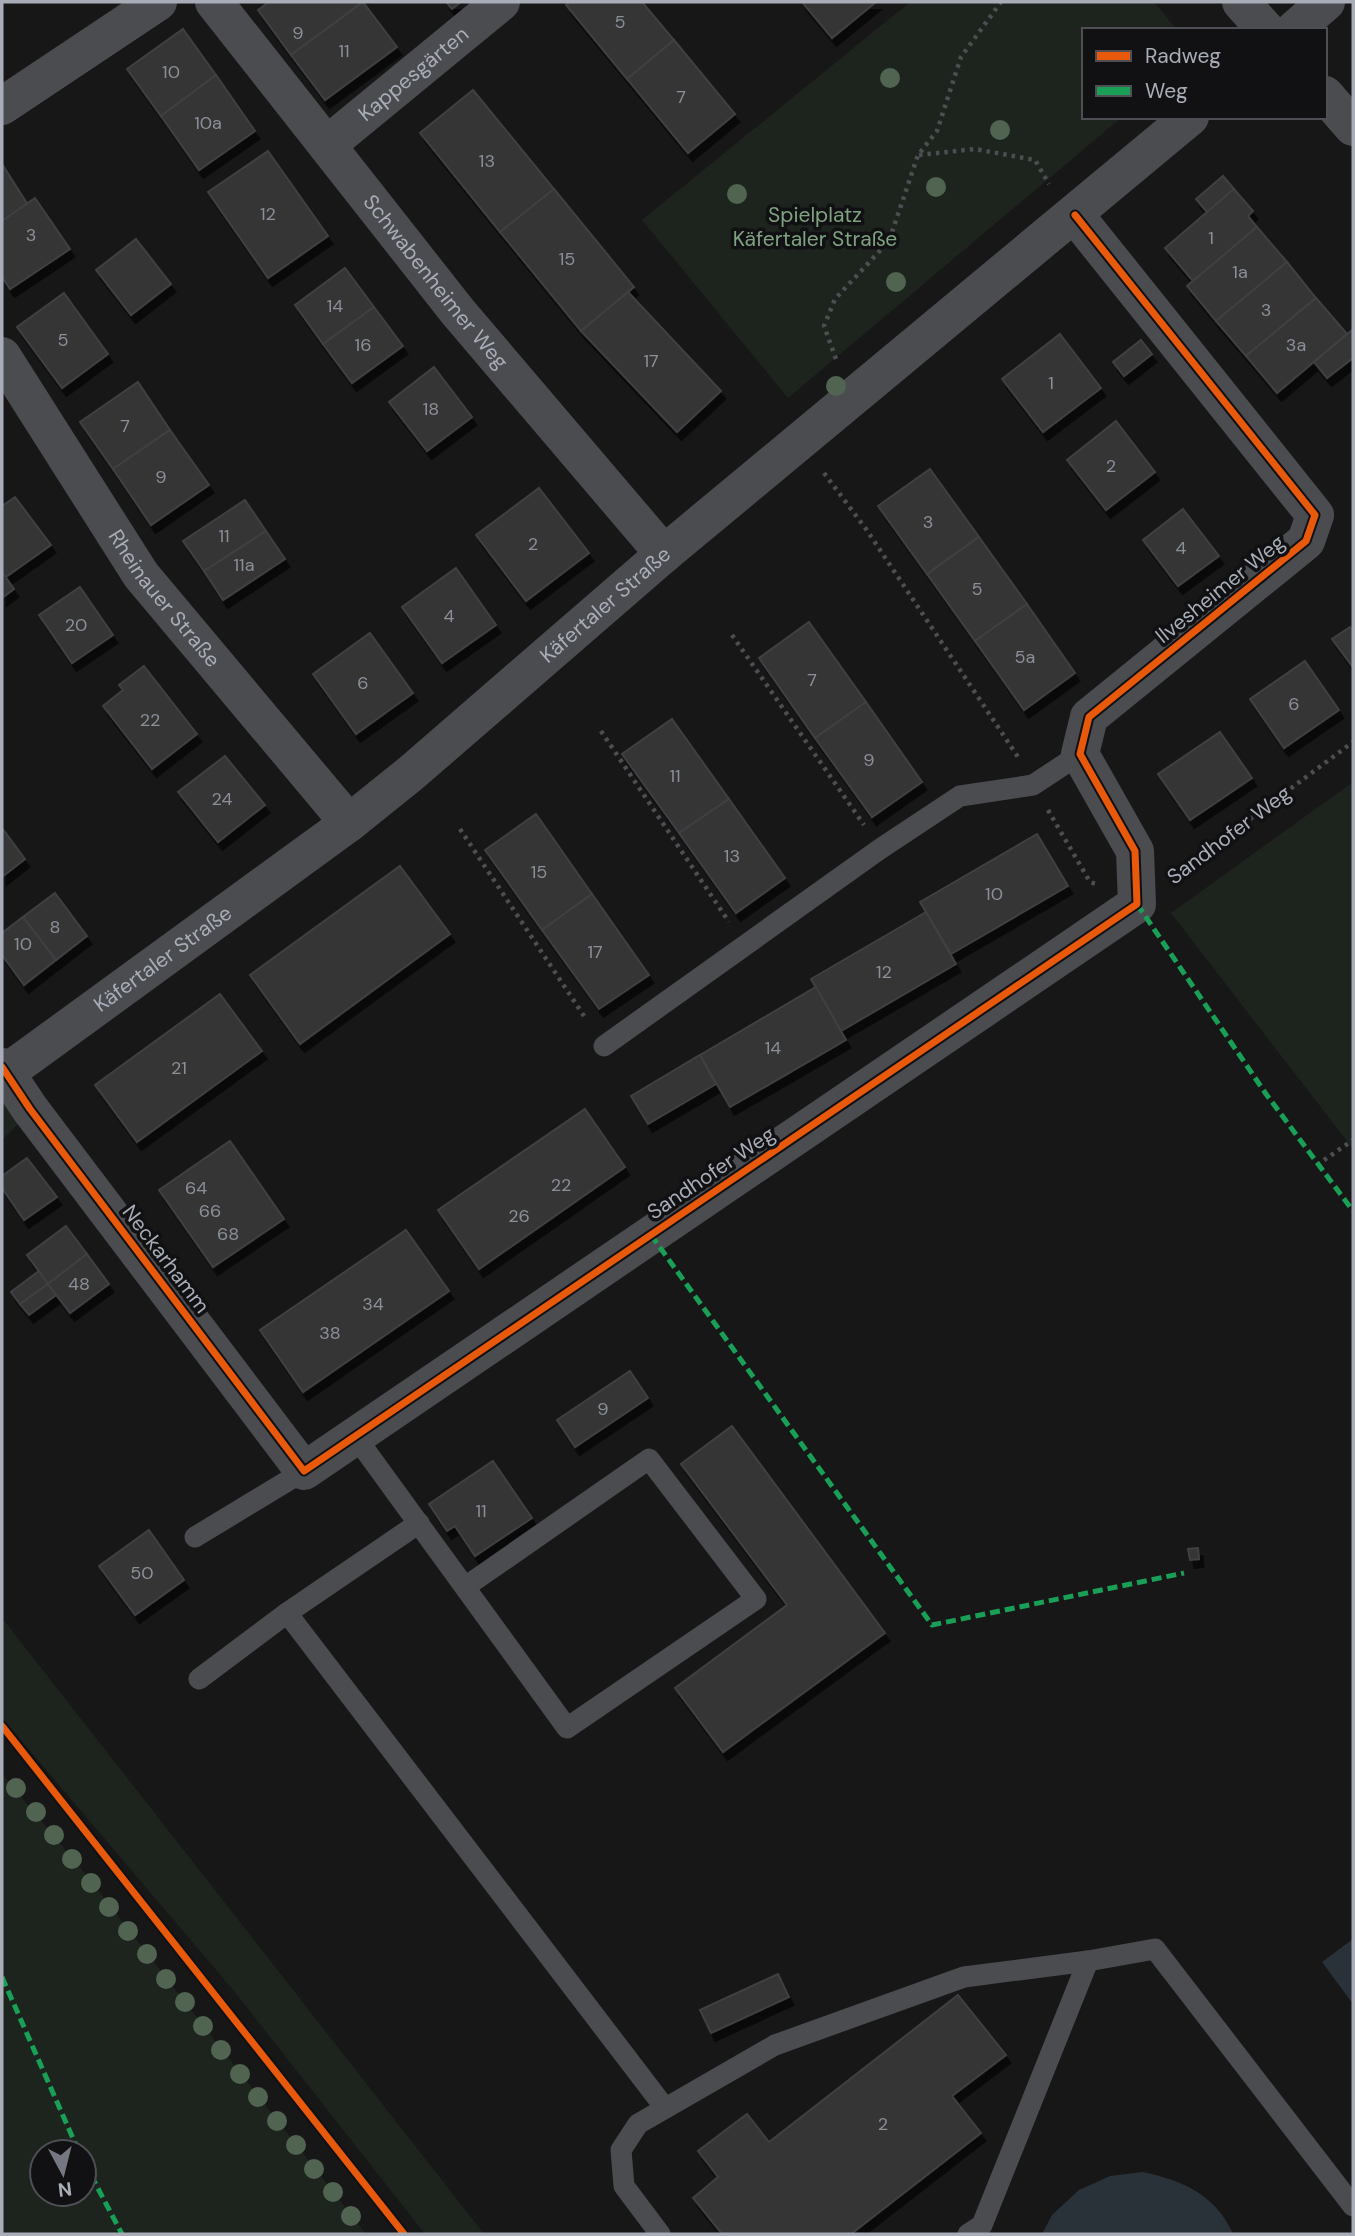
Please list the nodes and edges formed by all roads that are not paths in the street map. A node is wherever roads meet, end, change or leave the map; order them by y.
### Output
1 (158, 2) edge
2 (214, 2) edge
3 (501, 2) edge
4 (1241, 2) edge
5 (1326, 2) edge
6 (1264, 28) edge
7 (1296, 28) edge
8 (1327, 98) edge
9 (2, 106) edge
10 (1188, 119) edge
11 (1353, 127) edge
12 (327, 145) junction
13 (1075, 215) junction
14 (2, 356) edge
15 (664, 554) junction
16 (1080, 754) junction
17 (349, 823) junction
18 (604, 1046) road end
19 (4, 1070) edge
20 (355, 1436) junction
21 (304, 1471) junction
22 (419, 1523) junction
23 (195, 1537) dead end
24 (466, 1587) junction
25 (287, 1614) junction
26 (199, 1679) dead end
27 (1088, 1961) junction
28 (665, 2108) junction
29 (1353, 2206) edge
30 (977, 2231) edge
31 (660, 2234) edge

1 - 9 street
2 - 12 street, Schwabenheimer Weg
3 - 12 street, Kappesgärten
4 - 6 street
5 - 7 street
8 - 11 street
10 - 13 street, Käfertaler Straße
12 - 15 street, Schwabenheimer Weg
13 - 15 street, Käfertaler Straße
13 - 16 street, Ilvesheimer Weg
14 - 17 street, Rheinauer Straße
15 - 17 street, Käfertaler Straße
16 - 18 lane
16 - 20 street, Sandhofer Weg
17 - 19 street, Käfertaler Straße
19 - 21 street, Neckarhamm
20 - 21 street, Sandhofer Weg
20 - 22 lane
21 - 23 lane
22 - 24 lane
22 - 25 lane
24 - 24 lane
25 - 26 lane
25 - 28 lane
27 - 28 lane
27 - 29 lane
27 - 30 lane
28 - 31 lane

